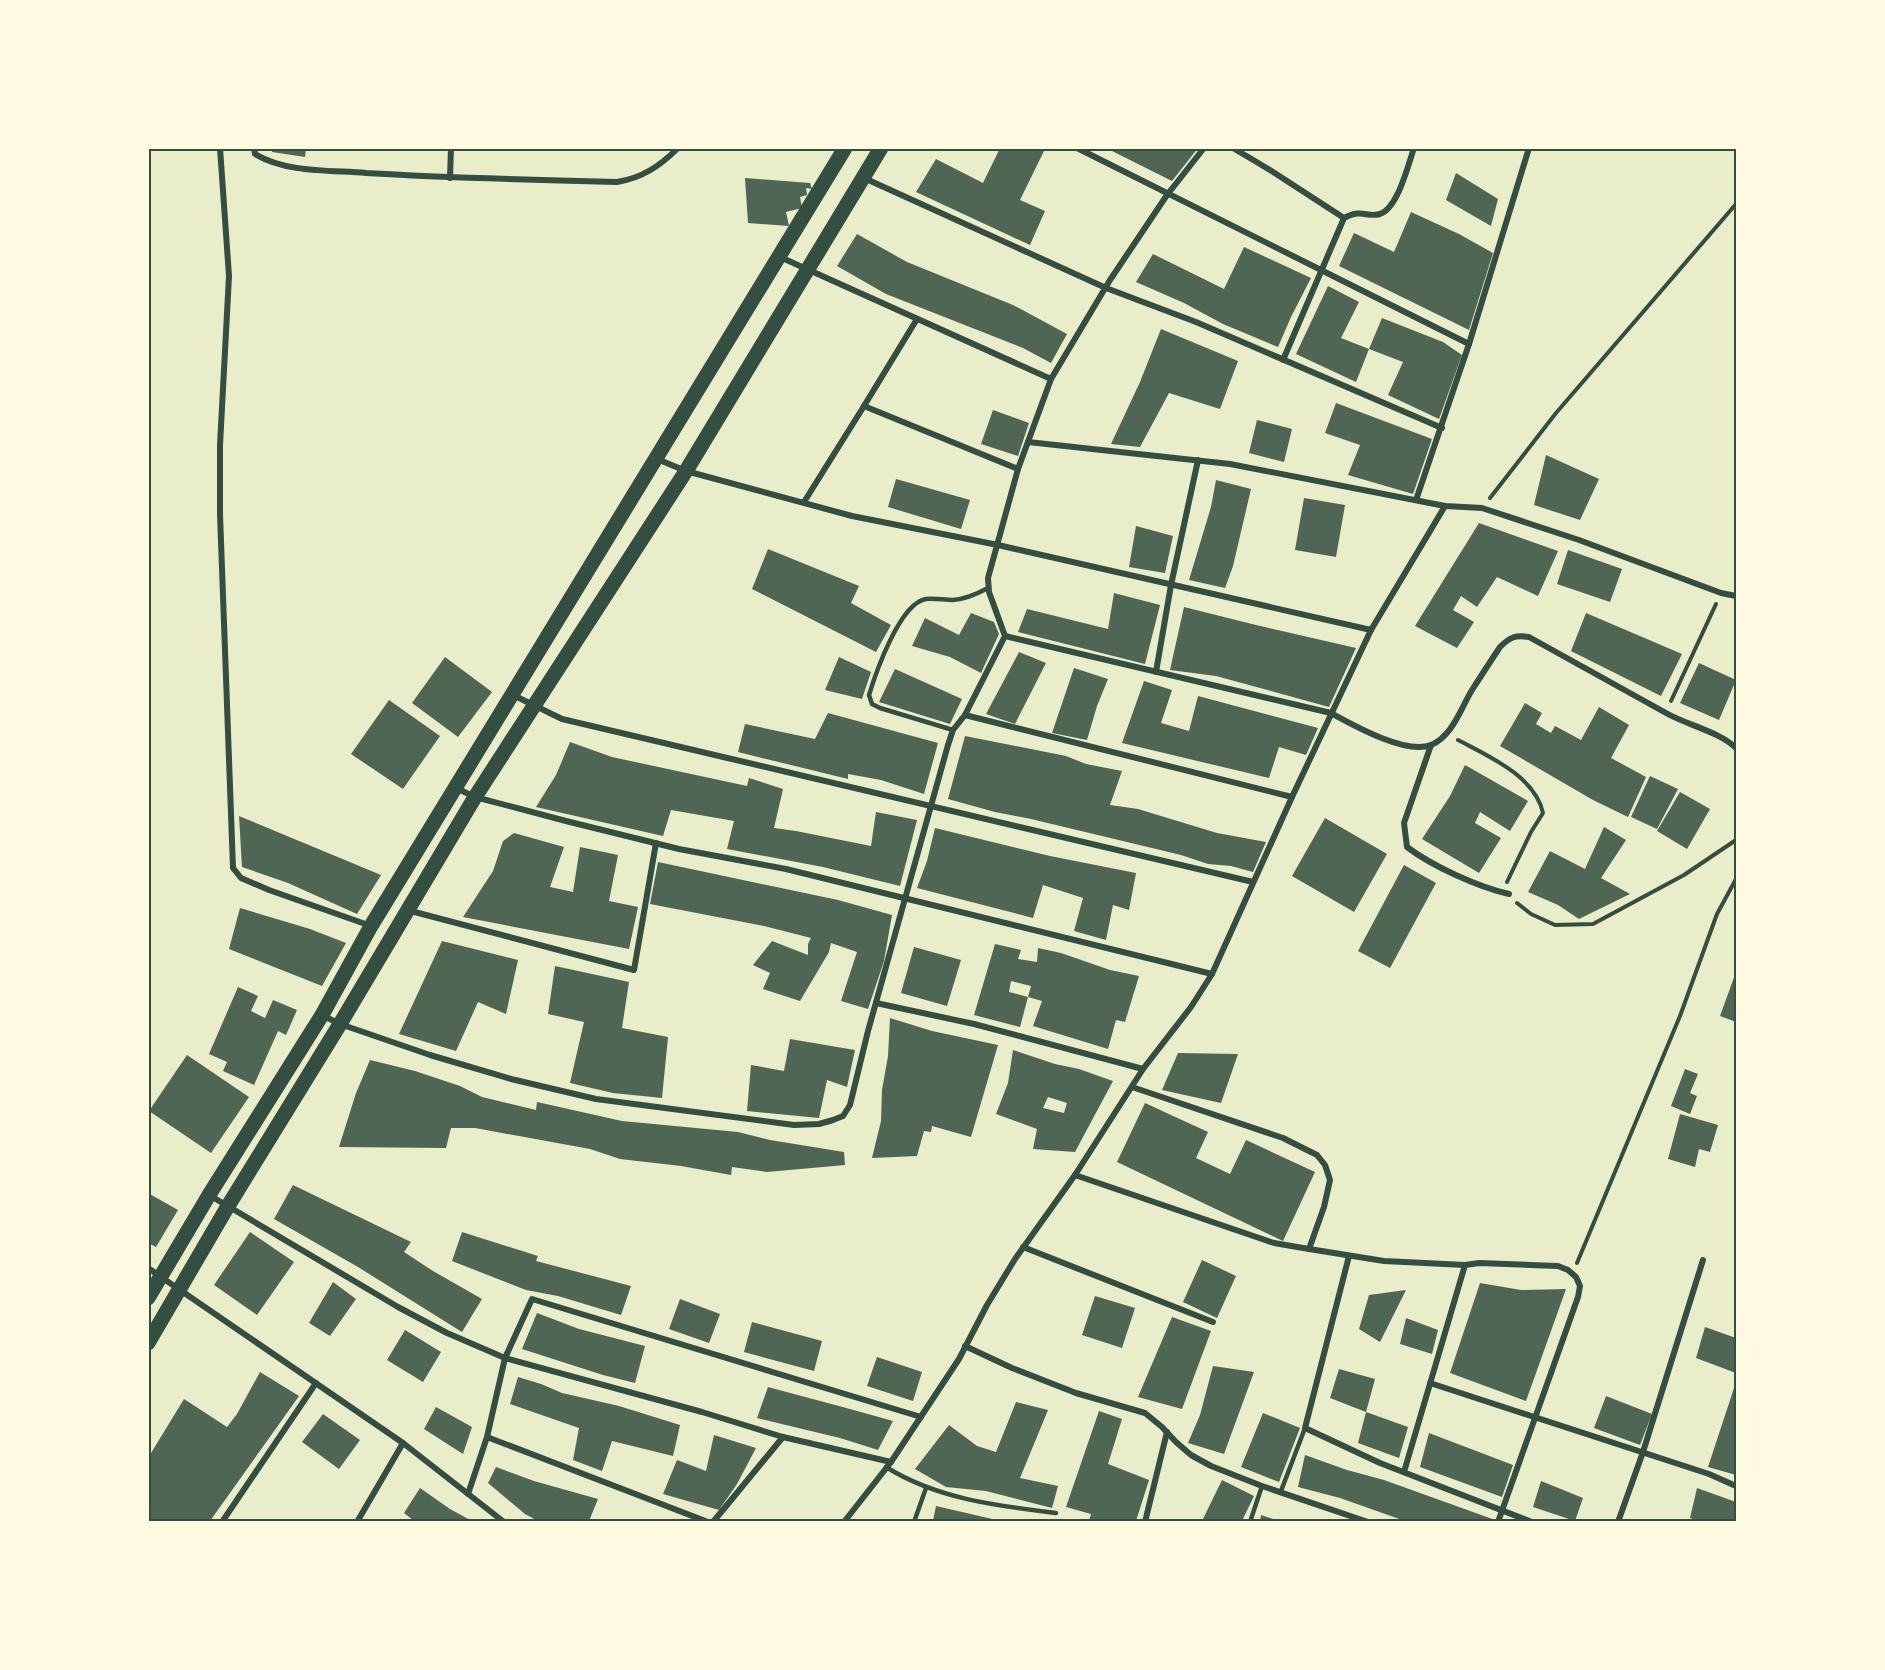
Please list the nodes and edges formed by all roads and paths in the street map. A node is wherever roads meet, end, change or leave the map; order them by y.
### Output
1 (220, 148) edge
2 (254, 148) edge
3 (451, 148) edge
4 (678, 148) edge
5 (845, 148) edge
6 (881, 148) edge
7 (1077, 148) edge
8 (1204, 148) edge
9 (1233, 148) edge
10 (1414, 148) edge
11 (1527, 150) edge
12 (450, 178) junction
13 (863, 178) junction
14 (1167, 195) junction
15 (1737, 204) edge
16 (1344, 218) junction
17 (779, 257) junction
18 (807, 269) junction
19 (1321, 269) junction
20 (1106, 288) junction
21 (917, 320) junction
22 (1469, 345) junction
23 (1283, 360) junction
24 (1051, 379) junction
25 (864, 406) junction
26 (1442, 428) junction
27 (1028, 442) junction
28 (656, 459) junction
29 (1198, 460) junction
30 (1018, 470) junction
31 (686, 471) junction
32 (1416, 500) junction
33 (804, 502) junction
34 (1445, 506) junction
35 (1482, 508) junction
36 (998, 545) junction
37 (1171, 585) junction
38 (988, 588) junction
39 (1721, 592) junction
40 (1737, 596) edge
41 (1371, 630) junction
42 (1005, 636) junction
43 (1156, 672) junction
44 (512, 694) junction
45 (534, 705) junction
46 (1332, 713) junction
47 (1666, 714) junction
48 (965, 715) junction
49 (953, 730) junction
50 (1447, 733) junction
51 (1431, 745) junction
52 (1737, 748) edge
53 (455, 788) junction
54 (474, 797) junction
55 (1292, 797) junction
56 (930, 805) junction
57 (1737, 840) edge
58 (656, 843) junction
59 (1737, 879) edge
60 (1253, 882) junction
61 (1509, 894) junction
62 (905, 898) junction
63 (407, 910) junction
64 (371, 926) junction
65 (1212, 974) junction
66 (876, 1003) junction
67 (322, 1015) junction
68 (340, 1024) junction
69 (1143, 1069) junction
70 (1132, 1087) junction
71 (1075, 1175) junction
72 (209, 1195) junction
73 (228, 1206) junction
74 (1023, 1247) junction
75 (1309, 1250) junction
76 (1349, 1256) junction
77 (1703, 1260) dead end
78 (1465, 1265) junction
79 (155, 1272) edge
80 (1572, 1273) junction
81 (180, 1289) junction
82 (148, 1298) edge
83 (1213, 1322) dead end
84 (148, 1343) edge
85 (965, 1346) junction
86 (505, 1358) junction
87 (316, 1383) junction
88 (1430, 1383) junction
89 (1535, 1416) junction
90 (921, 1417) junction
91 (1305, 1428) junction
92 (1167, 1432) junction
93 (487, 1437) junction
94 (783, 1437) junction
95 (403, 1443) junction
96 (1643, 1452) junction
97 (889, 1465) junction
98 (1404, 1472) junction
99 (1262, 1486) junction
100 (1737, 1486) edge
101 (926, 1488) junction
102 (1281, 1491) junction
103 (468, 1494) junction
104 (1502, 1510) junction
105 (1056, 1513) dead end
106 (847, 1520) edge
107 (222, 1521) edge
108 (357, 1521) edge
109 (504, 1521) edge
110 (708, 1521) edge
111 (713, 1521) edge
112 (914, 1521) edge
113 (1145, 1521) edge
114 (1250, 1521) edge
115 (1368, 1521) edge
116 (1498, 1521) edge
117 (1532, 1521) edge
118 (1618, 1521) edge

1 - 64 street
2 - 12 street
3 - 12 street
4 - 12 street
5 - 17 main road
6 - 13 main road
7 - 14 street
8 - 14 street
9 - 16 street
10 - 16 street
11 - 22 street
13 - 18 main road
13 - 20 street
14 - 19 street
14 - 20 street
15 - 35 path
16 - 19 street
17 - 18 street
17 - 28 main road
18 - 21 street
18 - 31 main road
19 - 22 street
19 - 23 street
20 - 23 street
20 - 24 street
21 - 24 street
21 - 25 street
22 - 26 street
23 - 26 street
24 - 27 street
25 - 30 street
25 - 33 street
26 - 32 street
27 - 29 street
27 - 30 street
28 - 31 street
28 - 44 main road
29 - 32 street
29 - 37 street
30 - 36 street
31 - 33 street
31 - 45 main road
32 - 34 street
33 - 36 street
34 - 35 street
34 - 41 street
35 - 39 street
36 - 37 street
36 - 38 street
37 - 41 street
37 - 43 street
38 - 42 street
38 - 49 lane
39 - 40 street
39 - 47 path
41 - 46 street
42 - 43 street
42 - 48 street
43 - 46 street
44 - 45 street
44 - 53 main road
45 - 54 main road
45 - 56 street
46 - 51 street
46 - 55 street
47 - 50 street
47 - 52 street
48 - 49 street
48 - 55 street
49 - 56 street
50 - 51 street
50 - 61 path
51 - 61 street
53 - 54 street
53 - 64 main road
54 - 58 street
54 - 63 main road
55 - 60 street
56 - 60 street
56 - 62 street
57 - 61 path
58 - 62 street
58 - 63 street
59 - 80 path
60 - 65 street
62 - 65 street
62 - 66 street
63 - 68 main road
64 - 67 main road
65 - 69 street
66 - 68 street
66 - 69 street
67 - 68 street
67 - 72 main road
68 - 73 main road
69 - 70 street
70 - 71 street
70 - 75 street
71 - 74 street
71 - 75 street
72 - 73 street
72 - 79 main road
73 - 81 main road
73 - 86 street
74 - 83 street
74 - 85 street
75 - 76 street
76 - 78 street
76 - 91 street
77 - 96 street
78 - 80 street
78 - 88 street
79 - 81 street
79 - 82 main road
80 - 89 street
81 - 84 main road
81 - 87 street
85 - 90 street
85 - 92 street
86 - 90 street
86 - 93 street
86 - 94 street
87 - 95 street
87 - 107 street
88 - 89 street
88 - 98 street
89 - 96 street
89 - 104 street
90 - 97 street
91 - 98 street
91 - 102 lane
92 - 99 street
92 - 113 street
93 - 103 street
93 - 110 street
94 - 97 street
94 - 111 street
95 - 103 street
95 - 108 street
96 - 100 street
96 - 118 street
97 - 101 lane
97 - 106 street
98 - 104 street
99 - 102 street
99 - 114 lane
101 - 105 lane
101 - 112 lane
102 - 115 street
103 - 109 street
104 - 116 street
104 - 117 street

